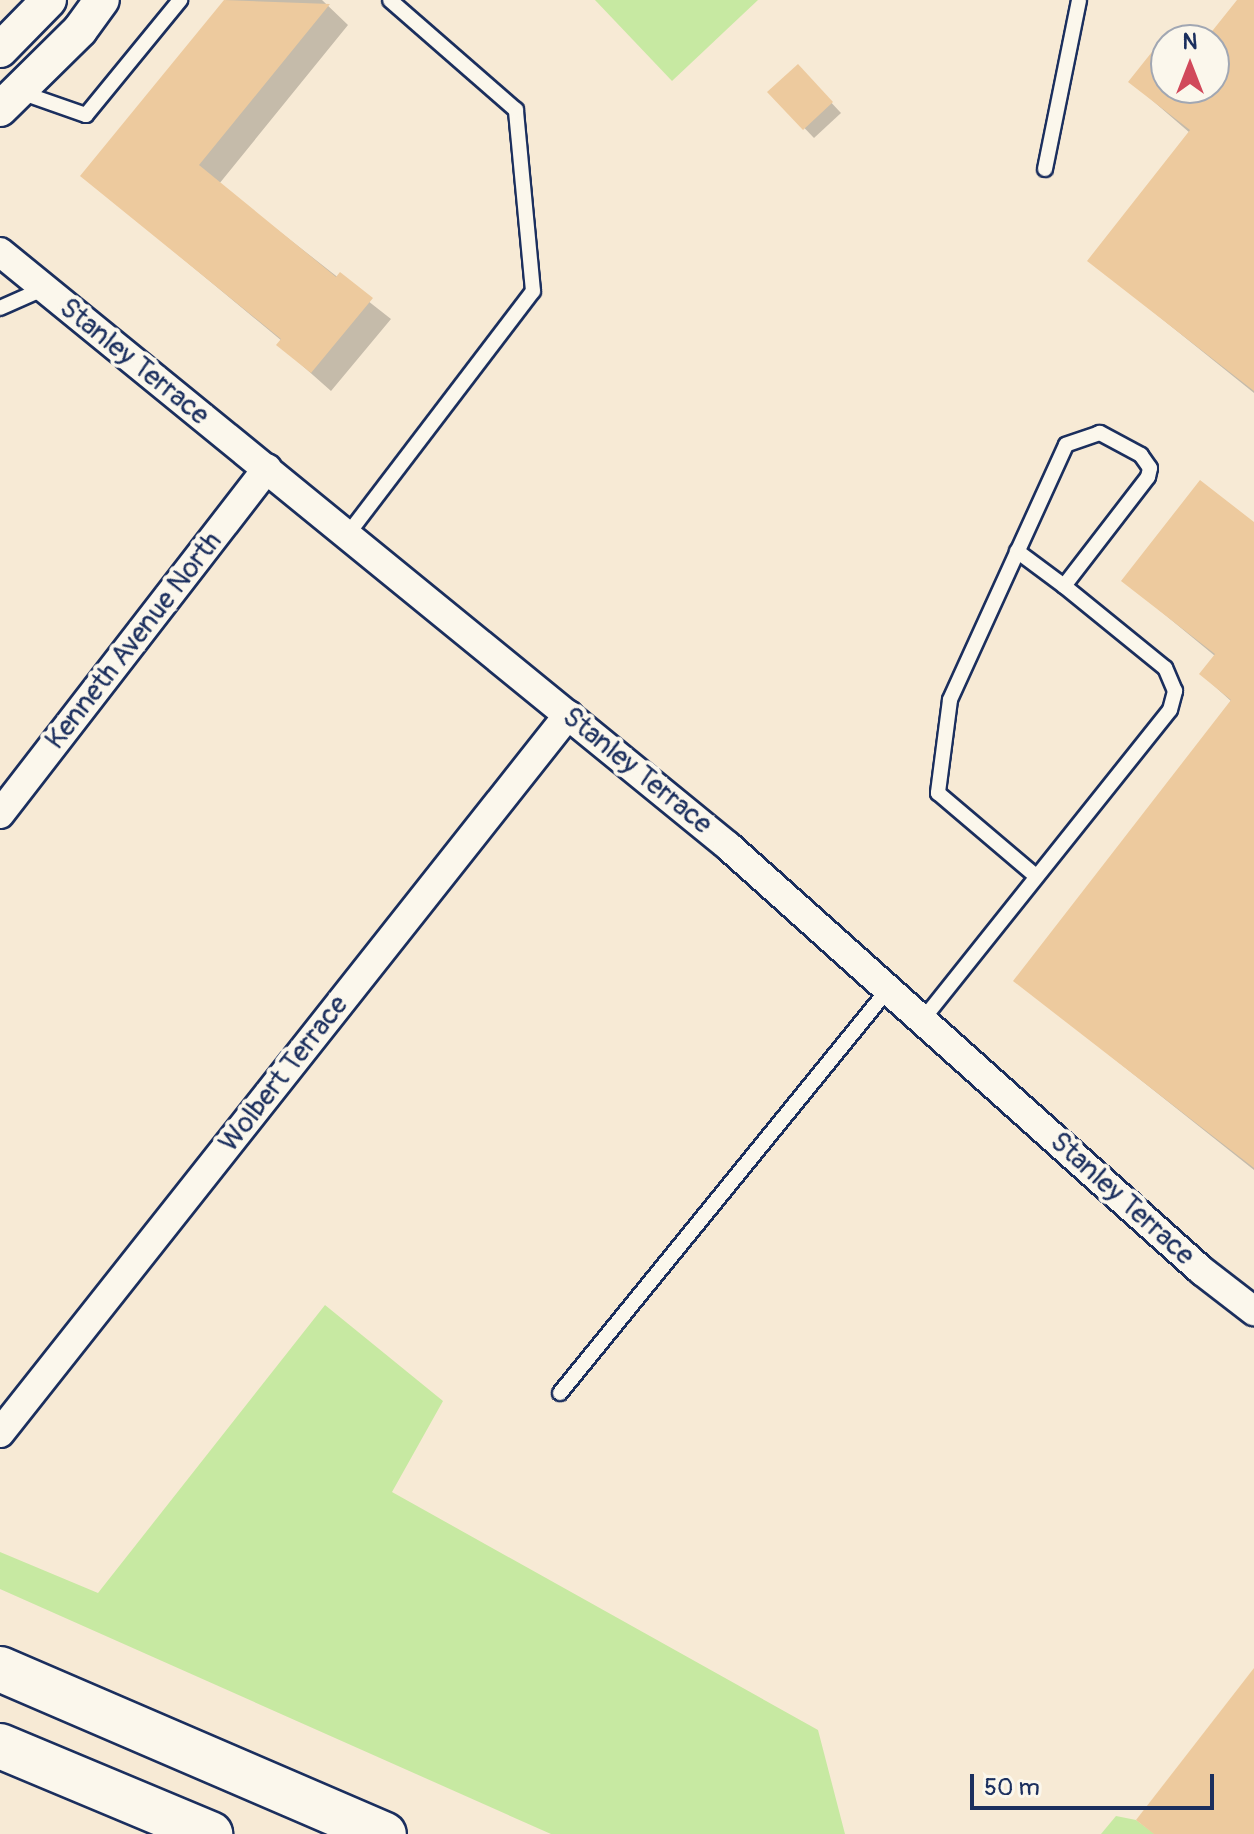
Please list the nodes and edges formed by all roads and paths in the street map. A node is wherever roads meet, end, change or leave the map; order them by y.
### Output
1 (49, 0) edge
2 (102, 0) edge
3 (180, 0) edge
4 (390, 0) edge
5 (1079, 0) edge
6 (0, 50) edge
7 (10, 100) edge
8 (1045, 169) dead end
9 (0, 252) edge
10 (43, 289) junction
11 (0, 308) edge
12 (267, 468) junction
13 (348, 534) junction
14 (1017, 551) junction
15 (1064, 586) junction
16 (568, 715) junction
17 (0, 814) edge
18 (1036, 876) junction
19 (890, 987) junction
20 (924, 1018) junction
21 (1254, 1311) edge
22 (560, 1393) dead end
23 (0, 1433) edge
24 (0, 1669) edge
25 (0, 1746) edge
26 (210, 1834) edge
27 (384, 1834) edge

1 - 6 street
2 - 7 street
3 - 7 lane
4 - 13 lane
5 - 8 lane
9 - 10 street, Stanley Terrace
10 - 11 lane
10 - 12 street, Stanley Terrace
12 - 13 street, Stanley Terrace
12 - 17 street, Kenneth Avenue North
13 - 16 street, Stanley Terrace
14 - 15 lane
14 - 15 lane
14 - 18 lane
15 - 18 lane
16 - 19 street, Stanley Terrace
16 - 23 street, Wolbert Terrace
18 - 20 lane
19 - 20 street, Stanley Terrace
19 - 22 lane
20 - 21 street, Stanley Terrace
24 - 27 highway
25 - 26 highway

